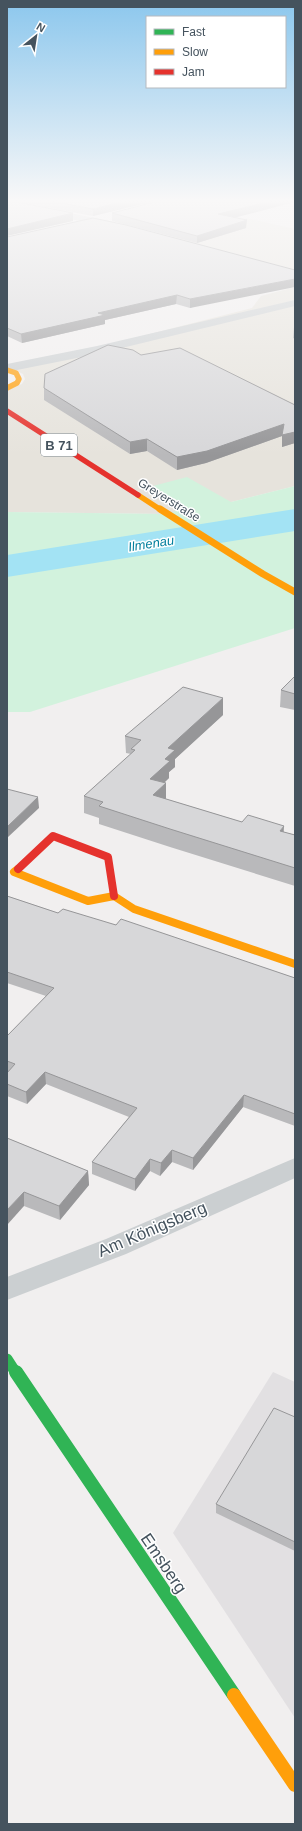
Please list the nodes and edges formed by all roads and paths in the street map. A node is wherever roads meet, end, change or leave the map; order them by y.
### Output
1 (295, 296) edge
2 (295, 302) edge
3 (97, 350) junction
4 (7, 369) edge
5 (19, 376) junction
6 (7, 388) edge
7 (9, 408) edge
8 (295, 592) edge
9 (114, 896) junction
10 (295, 964) edge
11 (295, 1167) edge
12 (7, 1289) edge
13 (7, 1359) edge
14 (295, 1785) edge

1 - 2 street
2 - 3 street
3 - 4 street
3 - 5 street
4 - 5 main road
5 - 6 main road
7 - 8 main road, Greyerstraße / B 71
9 - 9 main road
9 - 10 main road
11 - 12 street, Am Königsberg
13 - 14 main road, Emsberg

